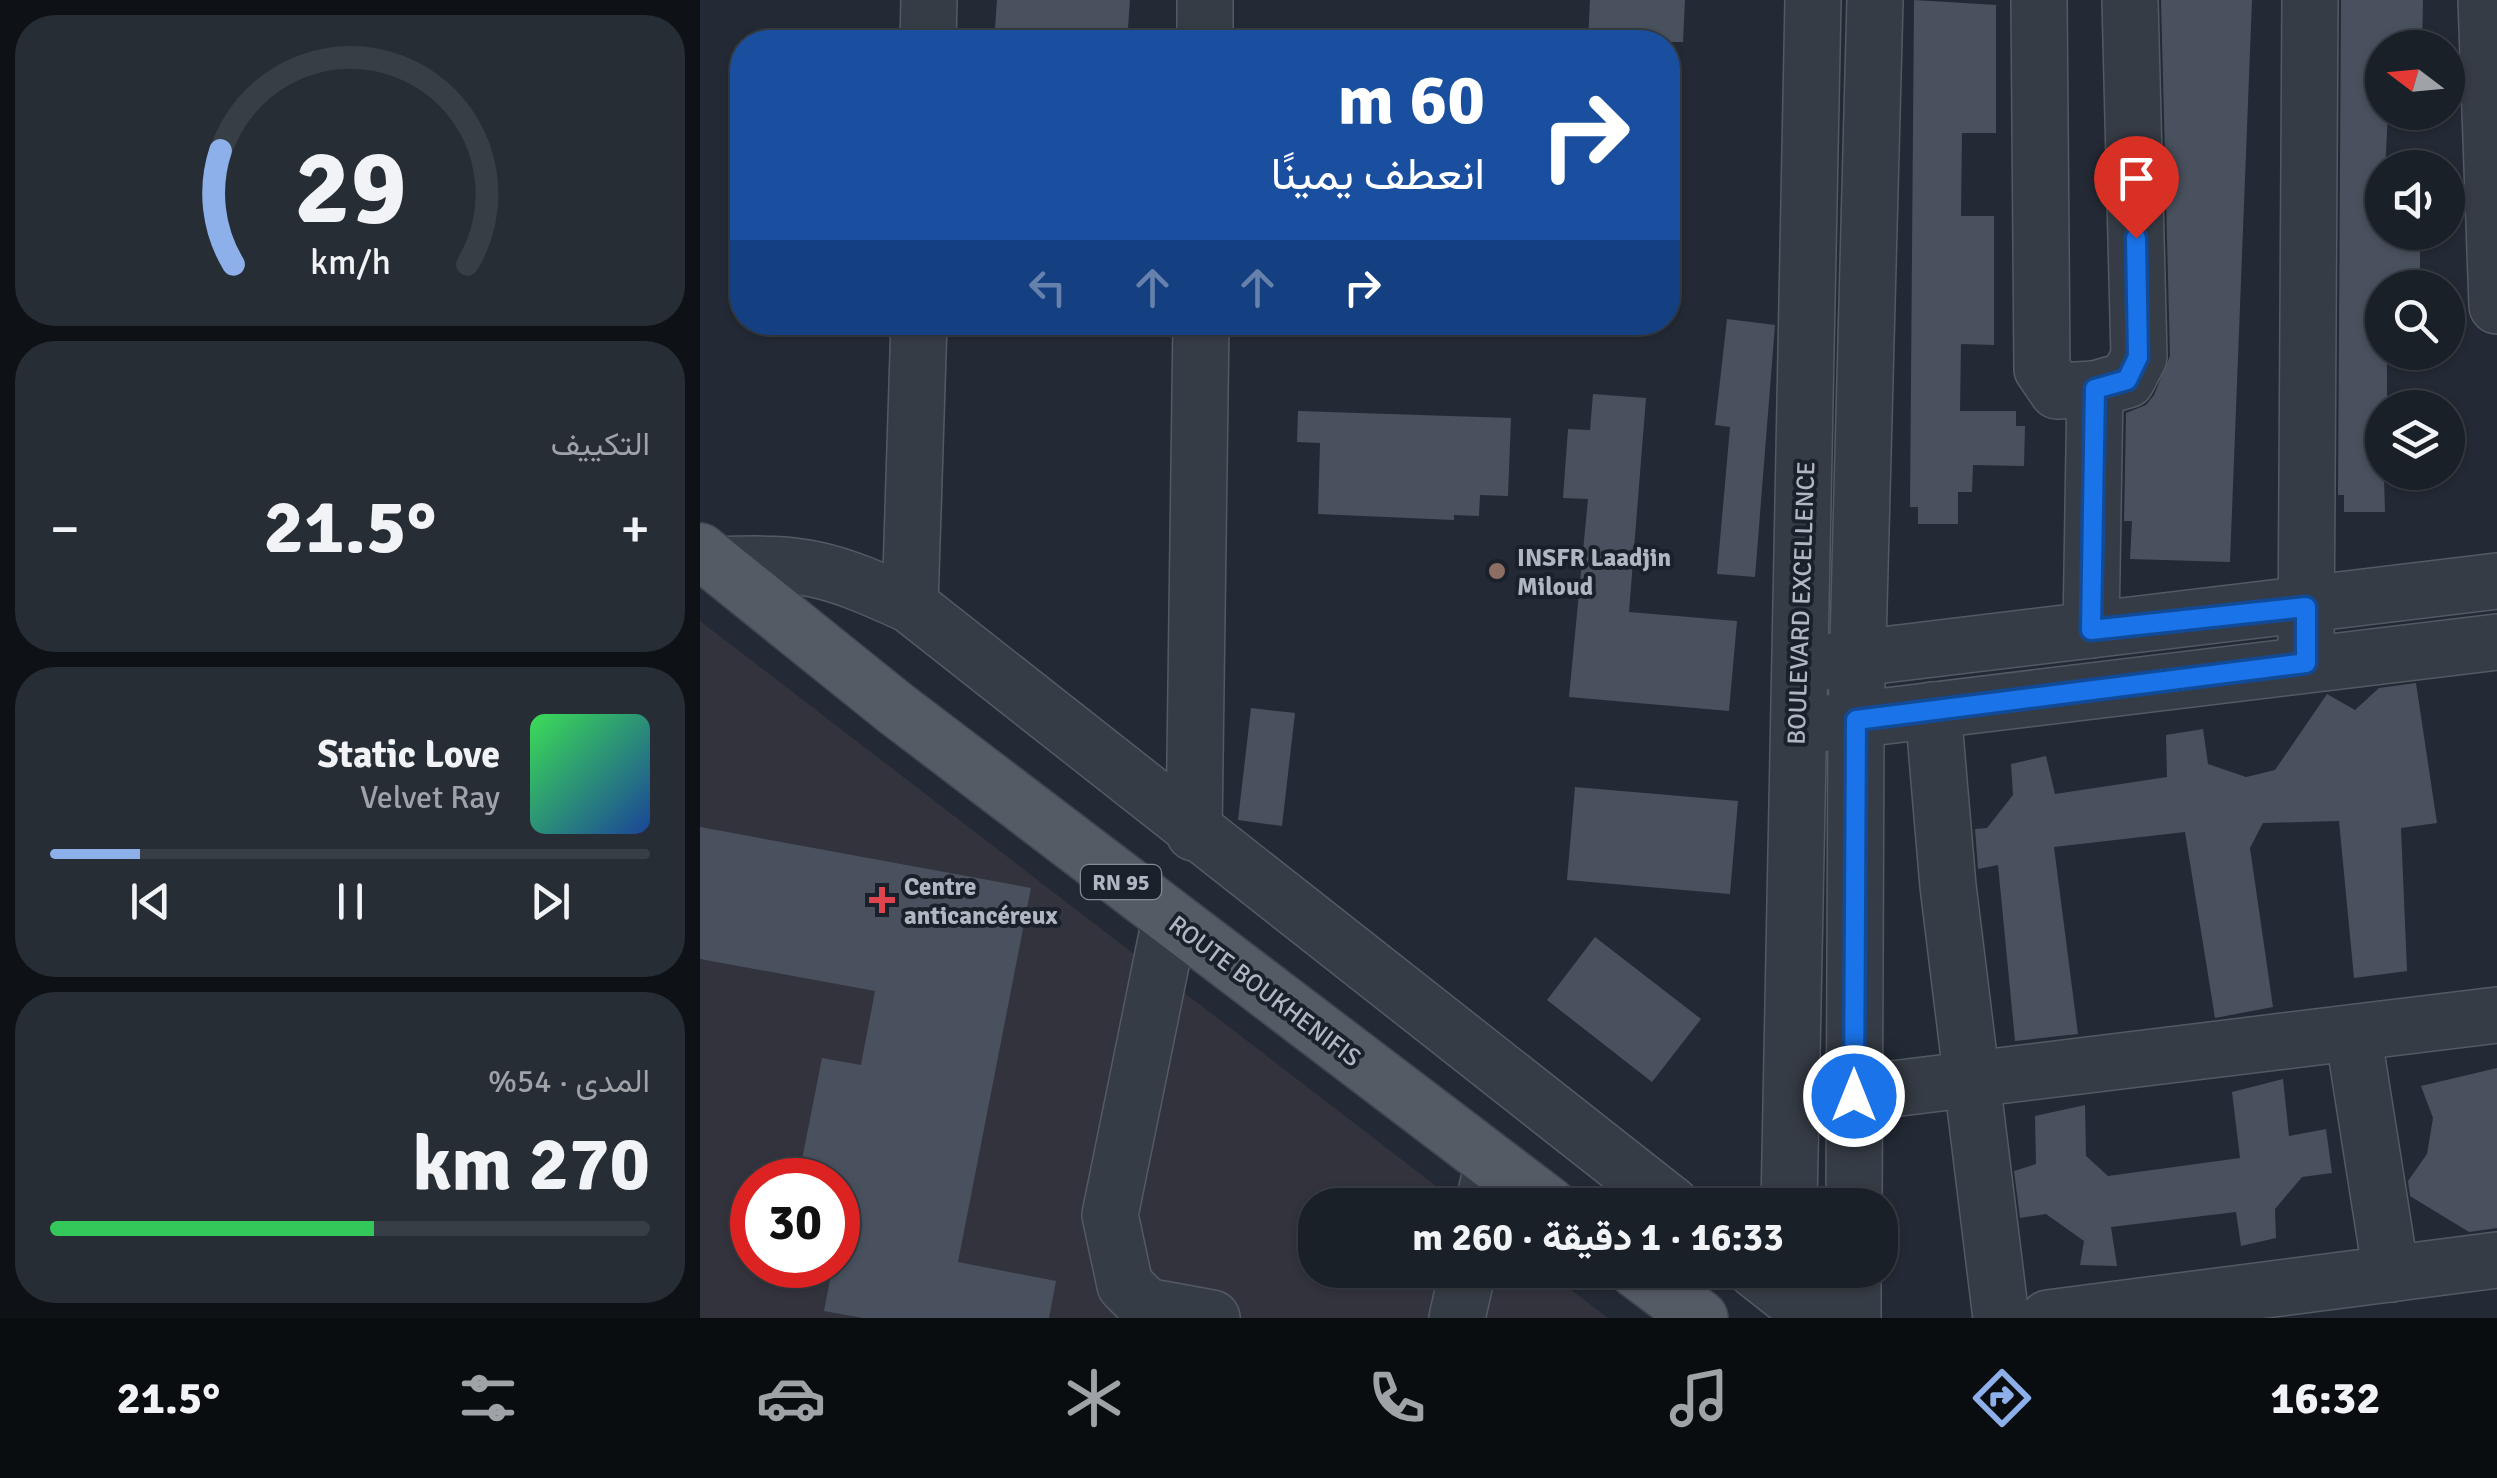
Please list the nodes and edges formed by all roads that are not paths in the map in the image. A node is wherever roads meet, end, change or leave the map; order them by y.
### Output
1 (930, 0) edge
2 (1205, 0) edge
3 (1813, 0) edge
4 (1875, 0) edge
5 (2039, 0) edge
6 (2130, 0) edge
7 (2310, 0) edge
8 (2486, 0) edge
9 (929, 30) edge
10 (1204, 30) edge
11 (2497, 306) edge
12 (919, 335) edge
13 (1201, 335) edge
14 (2095, 389) junction
15 (709, 558) edge
16 (2497, 581) edge
17 (910, 605) junction
18 (2306, 607) junction
19 (2091, 630) junction
20 (2497, 642) edge
21 (1858, 656) junction
22 (2306, 663) junction
23 (1803, 666) junction
24 (1933, 710) junction
25 (1856, 720) junction
26 (1798, 727) junction
27 (1194, 833) junction
28 (1795, 850) junction
29 (1855, 858) junction
30 (1170, 920) junction
31 (2497, 1015) edge
32 (2352, 1033) junction
33 (1973, 1081) junction
34 (1854, 1096) junction
35 (1790, 1100) junction
36 (1488, 1184) edge
37 (1650, 1188) edge
38 (1789, 1188) edge
39 (1854, 1188) edge
40 (2497, 1260) edge
41 (2391, 1274) junction
42 (1464, 1288) edge
43 (1660, 1288) edge
44 (1853, 1288) edge
45 (1212, 1318) edge
46 (1457, 1318) edge
47 (1700, 1318) edge
48 (1853, 1318) edge
49 (2001, 1318) edge
50 (2048, 1318) edge

1 - 9 street
2 - 10 street
3 - 23 street, BOULEVARD EXCELLENCE
4 - 21 street
5 - 14 street
6 - 14 street
7 - 18 street
8 - 11 street
12 - 17 street
13 - 27 street
14 - 19 street
15 - 17 street
15 - 30 main road, ROUTE BOUKHENIFIS / RN 95
16 - 18 street
17 - 27 street
18 - 19 street
18 - 22 street
19 - 21 street
20 - 22 street
21 - 23 street
21 - 25 street
22 - 24 street
23 - 26 street, BOULEVARD EXCELLENCE
24 - 25 street
24 - 33 street
25 - 26 street
25 - 29 street
26 - 28 street, BOULEVARD EXCELLENCE
27 - 37 street
28 - 29 street
28 - 35 street, BOULEVARD EXCELLENCE
29 - 34 street
30 - 36 main road, ROUTE BOUKHENIFIS / RN 95
30 - 45 street
31 - 32 street
32 - 33 street
32 - 41 street
33 - 34 street
33 - 49 street
34 - 35 street
34 - 39 street
35 - 38 street, BOULEVARD EXCELLENCE
40 - 41 street
41 - 50 street
42 - 46 street
43 - 47 main road
44 - 48 street

